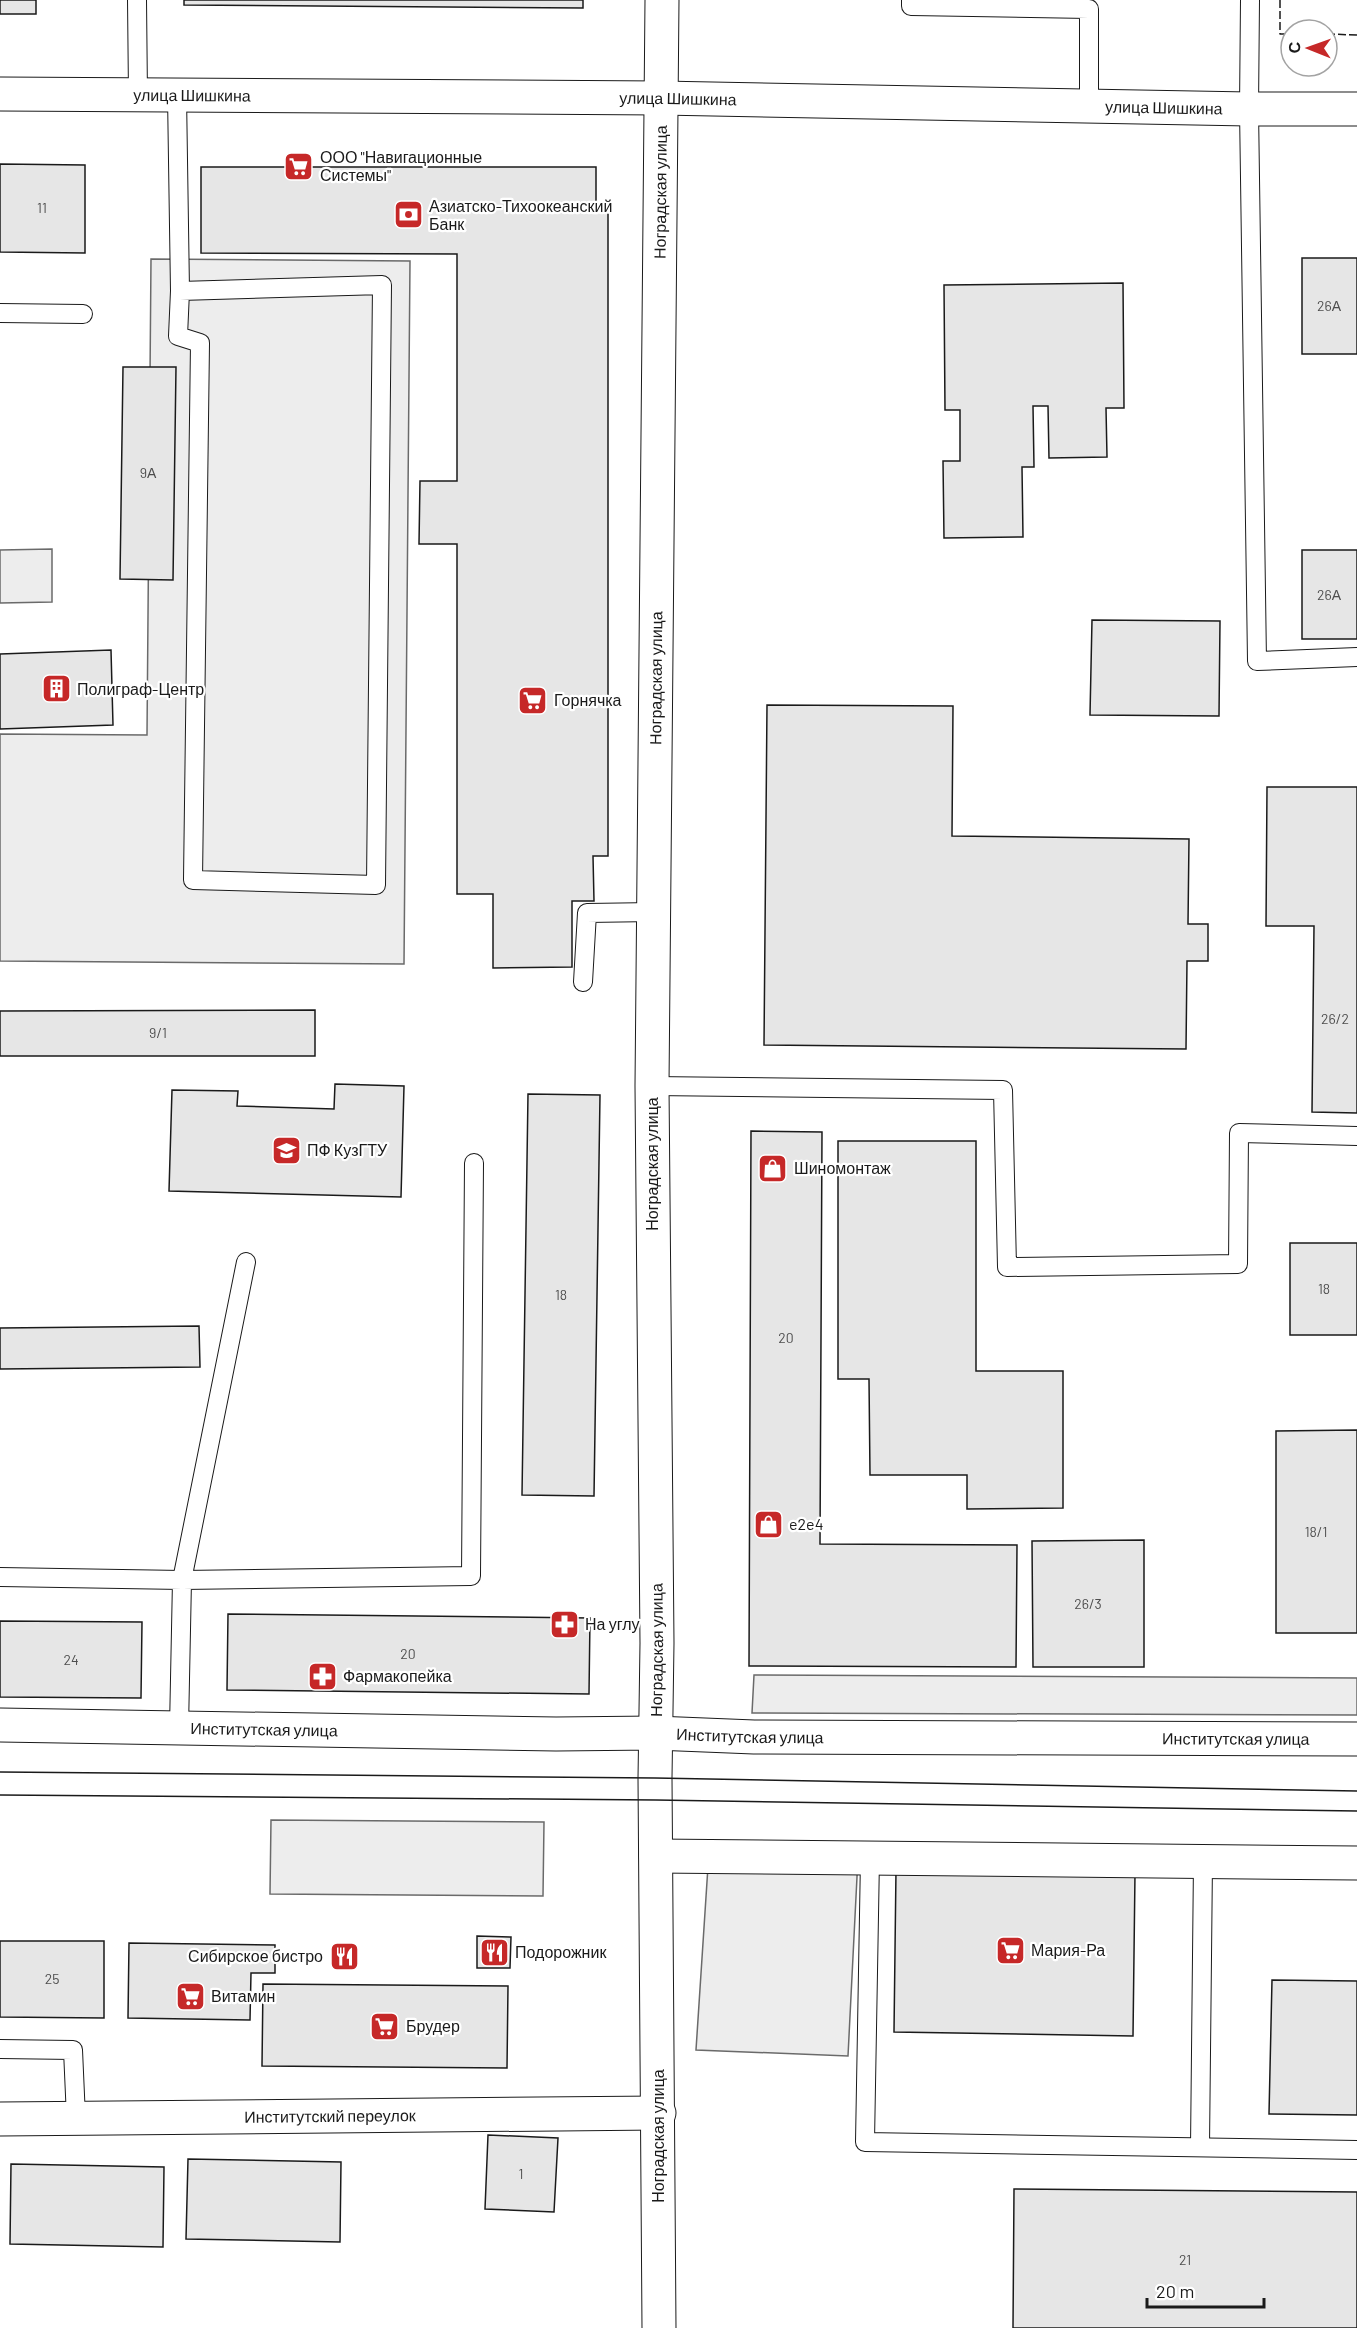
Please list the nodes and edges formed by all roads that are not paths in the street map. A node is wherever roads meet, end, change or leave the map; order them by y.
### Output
1 (137, 0) edge
2 (662, 0) edge
3 (911, 0) edge
4 (1250, 0) edge
5 (1089, 4) edge
6 (0, 94) edge
7 (138, 95) junction
8 (177, 95) junction
9 (661, 98) junction
10 (1089, 106) junction
11 (1249, 109) junction
12 (1357, 109) edge
13 (180, 291) junction
14 (0, 313) edge
15 (83, 314) dead end
16 (1357, 657) edge
17 (654, 912) junction
18 (583, 982) dead end
19 (652, 1086) junction
20 (1357, 1136) edge
21 (474, 1163) dead end
22 (246, 1262) dead end
23 (0, 1577) edge
24 (182, 1580) junction
25 (0, 1725) edge
26 (178, 1728) junction
27 (656, 1733) junction
28 (1357, 1739) edge
29 (656, 1856) junction
30 (870, 1858) junction
31 (1203, 1861) junction
32 (1357, 1863) edge
33 (0, 2049) edge
34 (658, 2113) junction
35 (76, 2118) junction
36 (0, 2119) edge
37 (1200, 2147) junction
38 (1357, 2150) edge
39 (659, 2328) edge

1 - 7 lane
2 - 9 main road, Ноградская улица
3 - 5 lane
4 - 11 lane
5 - 10 lane
6 - 7 main road, улица Шишкина
7 - 8 main road, улица Шишкина
8 - 9 main road, улица Шишкина
8 - 13 lane
9 - 10 main road, улица Шишкина
9 - 17 main road, Ноградская улица
10 - 11 main road, улица Шишкина
11 - 12 main road, улица Шишкина
11 - 16 lane
13 - 13 lane
14 - 15 lane
17 - 18 lane
17 - 19 main road, Ноградская улица
19 - 20 lane
19 - 27 main road, Ноградская улица
21 - 24 lane
22 - 24 lane
23 - 24 lane
24 - 26 lane
25 - 26 main road, Институтская улица
26 - 27 main road, Институтская улица
27 - 28 main road, Институтская улица
27 - 29 main road, Ноградская улица
29 - 30 main road
29 - 34 main road, Ноградская улица
30 - 31 main road
30 - 37 lane
31 - 32 main road
31 - 37 lane
33 - 35 lane
34 - 35 main road, Институтский переулок
34 - 39 main road, Ноградская улица
35 - 36 main road, Институтский переулок
37 - 38 lane

